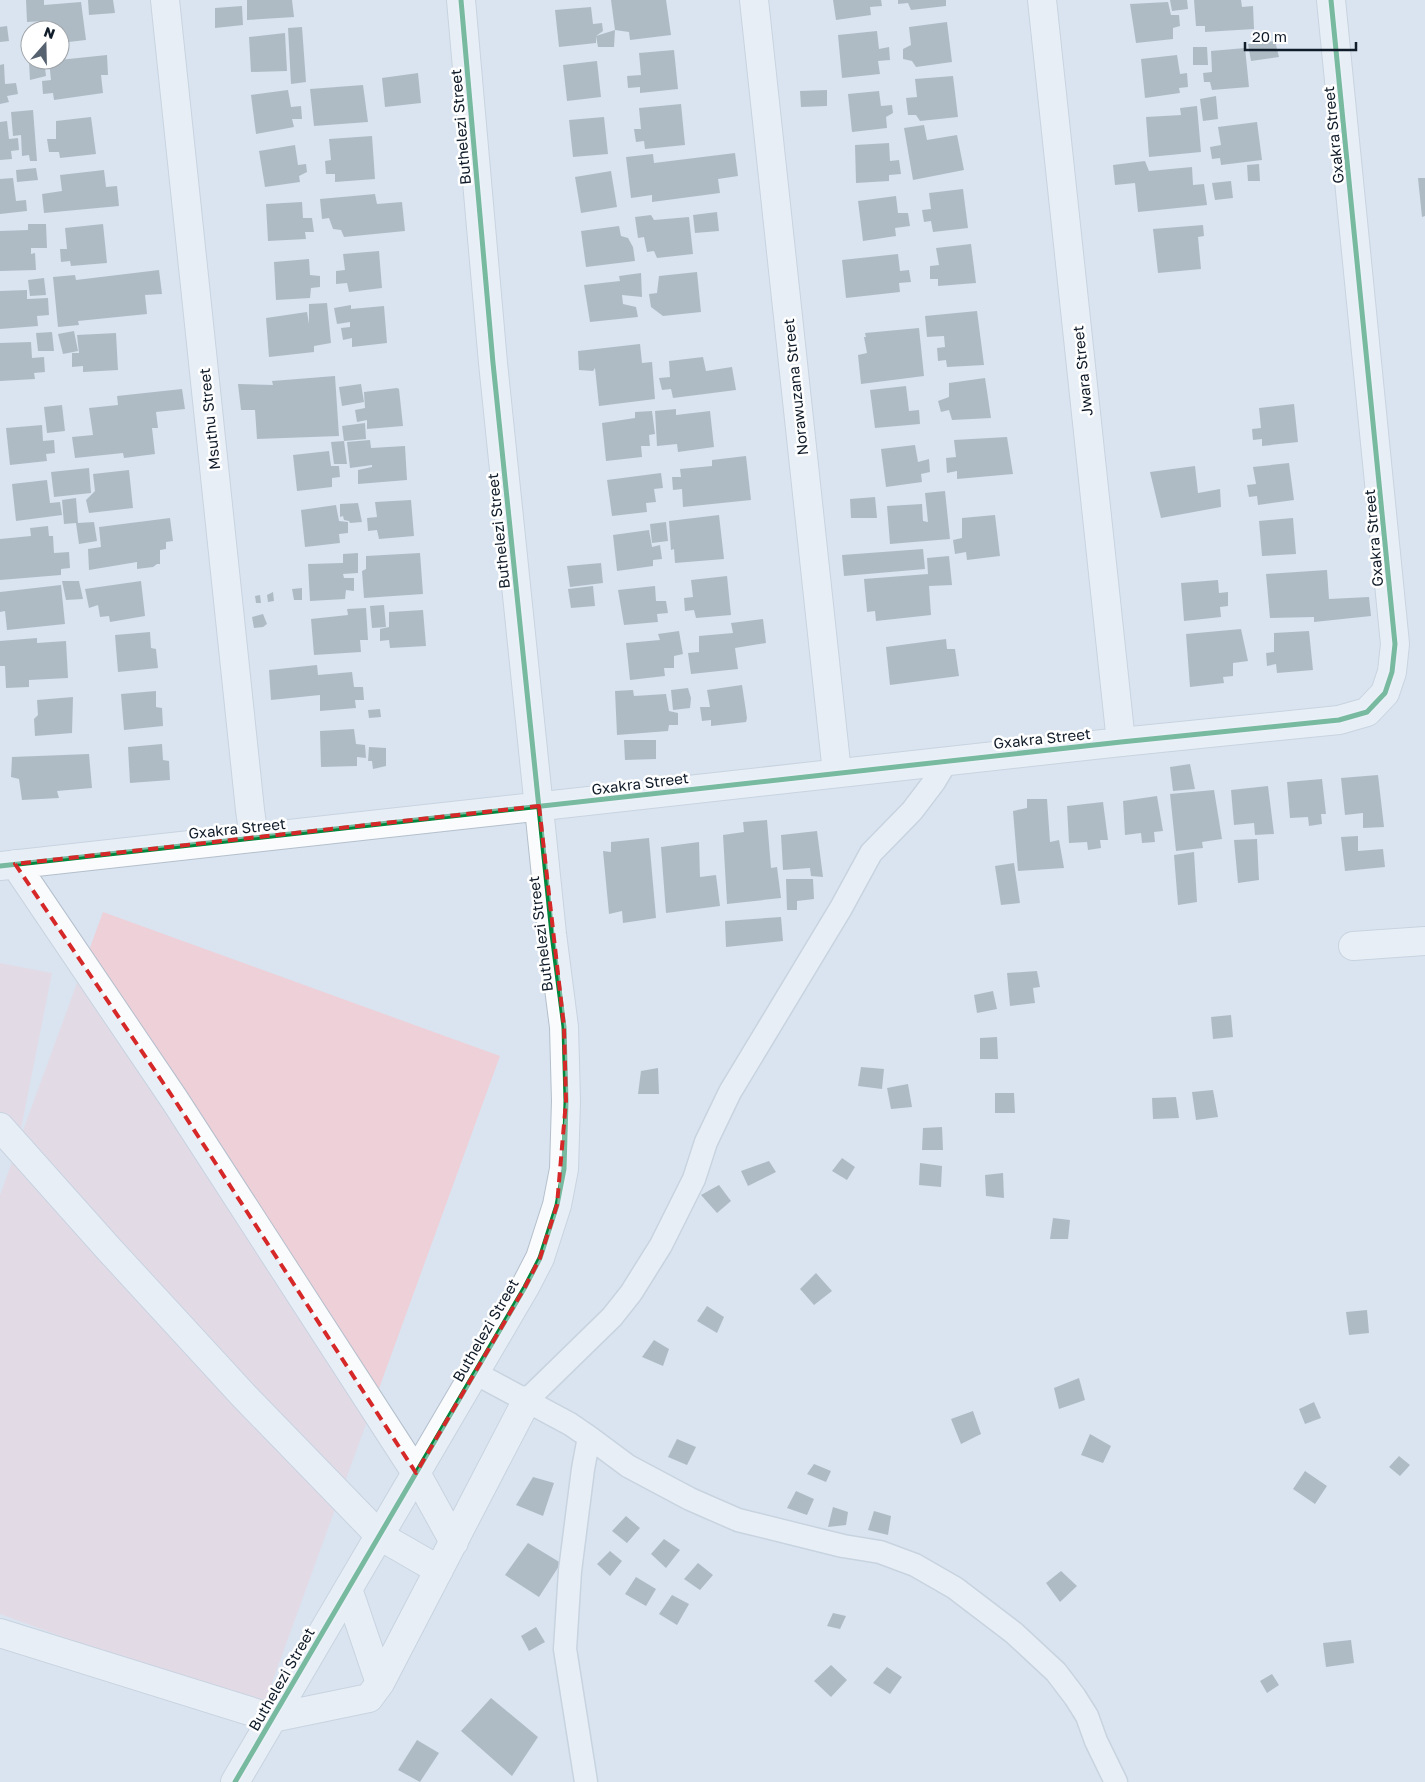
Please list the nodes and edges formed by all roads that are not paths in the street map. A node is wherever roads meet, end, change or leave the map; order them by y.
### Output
1 (165, 0) edge
2 (461, 0) edge
3 (754, 0) edge
4 (1042, 0) edge
5 (1331, 0) edge
6 (1121, 742) junction
7 (946, 762) junction
8 (837, 773) junction
9 (539, 806) junction
10 (254, 838) junction
11 (8, 865) edge
12 (1425, 941) edge
13 (1353, 946) dead end
14 (0, 1127) edge
15 (475, 1373) junction
16 (527, 1400) junction
17 (589, 1437) junction
18 (416, 1473) junction
19 (380, 1536) junction
20 (454, 1542) junction
21 (439, 1570) junction
22 (348, 1589) junction
23 (0, 1633) edge
24 (380, 1683) junction
25 (272, 1718) junction
26 (235, 1782) edge
27 (586, 1782) edge
28 (1116, 1782) edge

1 - 10 street, Msuthu Street
2 - 9 street, Buthelezi Street
3 - 8 street, Norawuzana Street
4 - 6 street, Jwara Street
5 - 6 street, Gxakra Street
6 - 7 street, Gxakra Street
7 - 8 street, Gxakra Street
7 - 16 lane
8 - 9 street, Gxakra Street
9 - 10 street, Gxakra Street
9 - 15 street, Buthelezi Street
10 - 11 street, Gxakra Street
11 - 18 street
12 - 13 street
14 - 19 street
15 - 16 lane
15 - 18 street, Buthelezi Street
16 - 17 lane
16 - 20 street
17 - 27 lane
17 - 28 lane
18 - 19 street, Buthelezi Street
18 - 20 street
19 - 21 street
19 - 22 street, Buthelezi Street
20 - 21 street
21 - 24 street
22 - 24 street
22 - 25 street, Buthelezi Street
23 - 25 street
24 - 25 street
25 - 26 street, Buthelezi Street

